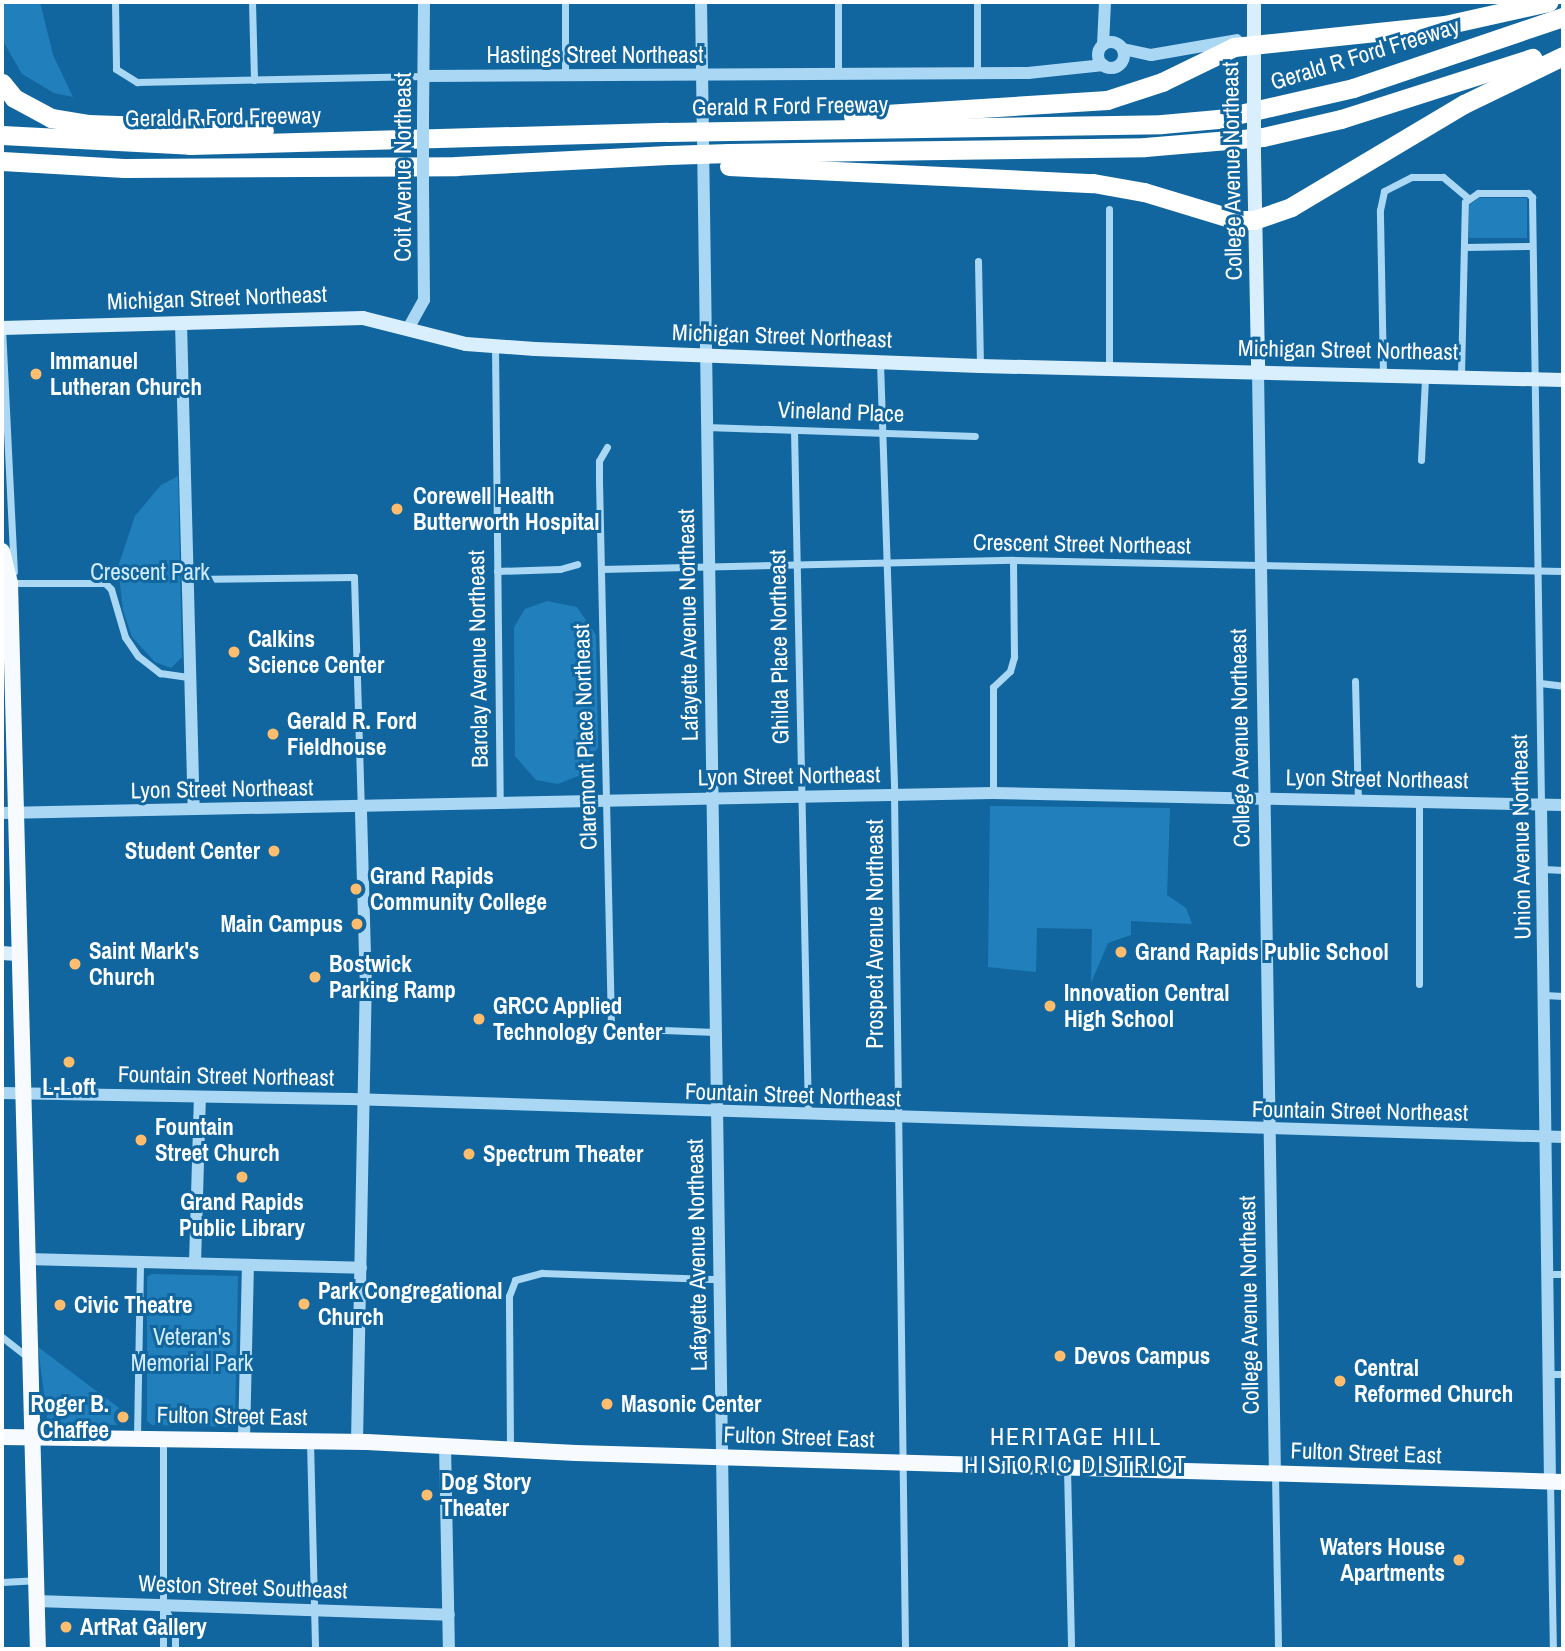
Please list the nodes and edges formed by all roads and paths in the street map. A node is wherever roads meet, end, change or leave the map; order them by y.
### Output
1 (115, 2) edge
2 (252, 2) edge
3 (424, 2) edge
4 (565, 2) edge
5 (701, 2) edge
6 (838, 2) edge
7 (976, 2) edge
8 (1254, 2) edge
9 (1106, 8) edge
10 (1554, 13) edge
11 (1254, 45) junction
12 (1101, 47) junction
13 (1122, 48) junction
14 (1563, 48) edge
15 (1563, 56) edge
16 (1070, 65) junction
17 (1104, 65) junction
18 (838, 73) junction
19 (977, 73) junction
20 (425, 76) junction
21 (565, 76) junction
22 (702, 77) junction
23 (254, 79) junction
24 (2, 83) edge
25 (758, 130) junction
26 (2, 135) edge
27 (524, 135) junction
28 (729, 160) junction
29 (2, 161) edge
30 (1468, 198) junction
31 (1109, 209) dead end
32 (1254, 220) junction
33 (1532, 246) junction
34 (1465, 247) junction
35 (978, 261) dead end
36 (181, 323) junction
37 (409, 327) junction
38 (2, 328) edge
39 (495, 346) junction
40 (703, 355) junction
41 (880, 362) junction
42 (980, 366) junction
43 (1109, 369) junction
44 (1258, 371) junction
45 (1383, 373) junction
46 (1425, 374) junction
47 (1461, 375) junction
48 (1532, 379) junction
49 (1563, 380) edge
50 (706, 427) junction
51 (794, 430) junction
52 (883, 432) junction
53 (975, 436) dead end
54 (607, 447) dead end
55 (1421, 460) dead end
56 (2, 551) edge
57 (1013, 561) junction
58 (887, 563) junction
59 (577, 564) dead end
60 (797, 564) junction
61 (707, 567) junction
62 (1260, 568) junction
63 (601, 569) junction
64 (1538, 570) junction
65 (497, 571) junction
66 (1563, 571) edge
67 (188, 579) junction
68 (6, 583) edge
69 (190, 677) junction
70 (1355, 681) dead end
71 (1540, 683) junction
72 (1563, 686) edge
73 (992, 793) junction
74 (894, 794) junction
75 (800, 797) junction
76 (712, 798) junction
77 (1263, 798) junction
78 (1358, 800) junction
79 (605, 801) junction
80 (1419, 802) junction
81 (500, 803) junction
82 (1541, 804) junction
83 (1563, 805) edge
84 (361, 807) junction
85 (194, 809) junction
86 (8, 813) edge
87 (1543, 869) junction
88 (1563, 870) edge
89 (10, 953) edge
90 (1419, 984) dead end
91 (1544, 995) junction
92 (1563, 996) edge
93 (715, 1032) junction
94 (2, 1093) edge
95 (22, 1093) junction
96 (200, 1097) junction
97 (364, 1100) junction
98 (716, 1114) junction
99 (808, 1116) junction
100 (896, 1119) junction
101 (1269, 1130) junction
102 (1546, 1137) junction
103 (1563, 1137) edge
104 (27, 1259) junction
105 (139, 1262) junction
106 (195, 1263) junction
107 (248, 1265) junction
108 (360, 1268) junction
109 (1549, 1274) junction
110 (1563, 1275) edge
111 (718, 1279) junction
112 (2, 1337) edge
113 (30, 1360) junction
114 (1557, 1374) edge
115 (138, 1436) junction
116 (2, 1437) edge
117 (33, 1437) junction
118 (163, 1437) junction
119 (244, 1439) junction
120 (310, 1441) junction
121 (357, 1442) junction
122 (445, 1445) junction
123 (510, 1447) junction
124 (720, 1457) junction
125 (901, 1462) junction
126 (1067, 1467) junction
127 (1275, 1474) junction
128 (1559, 1484) edge
129 (35, 1580) junction
130 (2, 1582) edge
131 (36, 1601) junction
132 (163, 1605) junction
133 (315, 1610) junction
134 (449, 1615) junction
135 (38, 1649) edge
136 (163, 1649) edge
137 (175, 1649) edge
138 (315, 1649) edge
139 (449, 1649) edge
140 (725, 1649) edge
141 (905, 1649) edge
142 (1070, 1649) edge
143 (1278, 1649) edge
144 (1553, 1649) edge

1 - 23 street, Hastings Street Northeast
2 - 23 street
3 - 20 street, Coit Avenue Northeast
4 - 21 street
5 - 22 street, Lafayette Avenue Northeast
6 - 18 street
7 - 19 street
8 - 11 main road, College Avenue Northeast
9 - 12 street
9 - 13 street
10 - 11 highway
10 - 25 highway, Gerald R Ford Freeway
11 - 13 street
11 - 25 highway
11 - 32 main road, College Avenue Northeast, bridge
12 - 13 street
12 - 16 street, Hastings Street Northeast
12 - 17 street
13 - 17 street
14 - 28 highway, Gerald R Ford Freeway
15 - 32 highway
16 - 17 street, Hastings Street Northeast
16 - 19 street, Hastings Street Northeast
18 - 19 street, Hastings Street Northeast
18 - 22 street, Hastings Street Northeast
20 - 21 street, Hastings Street Northeast
20 - 23 street, Hastings Street Northeast
20 - 37 street, Coit Avenue Northeast, bridge
21 - 22 street, Hastings Street Northeast
22 - 40 street, Lafayette Avenue Northeast
24 - 27 highway
25 - 27 highway, Gerald R Ford Freeway, bridge
26 - 27 highway, Gerald R Ford Freeway
28 - 29 highway, Gerald R Ford Freeway, bridge
28 - 32 highway
30 - 33 street, Union Avenue Northeast
30 - 34 street
30 - 45 street
31 - 43 street
32 - 44 main road, College Avenue Northeast
33 - 34 street
33 - 48 street, Union Avenue Northeast
34 - 47 street
35 - 42 street
36 - 37 main road, Michigan Street Northeast
36 - 38 main road, Michigan Street Northeast
36 - 67 street
37 - 39 main road, Michigan Street Northeast
38 - 68 street
39 - 40 main road, Michigan Street Northeast
39 - 65 street, Barclay Avenue Northeast
40 - 41 main road, Michigan Street Northeast
40 - 50 street, Lafayette Avenue Northeast
41 - 42 main road, Michigan Street Northeast
41 - 52 street, Prospect Avenue Northeast
42 - 43 main road, Michigan Street Northeast
43 - 44 main road, Michigan Street Northeast
44 - 45 main road, Michigan Street Northeast
44 - 62 street, College Avenue Northeast
45 - 46 main road, Michigan Street Northeast
46 - 47 main road, Michigan Street Northeast
46 - 55 street
47 - 48 main road, Michigan Street Northeast
48 - 49 main road, Michigan Street Northeast
48 - 64 street, Union Avenue Northeast
50 - 51 street, Vineland Place
50 - 61 street, Lafayette Avenue Northeast
51 - 52 street, Vineland Place
51 - 60 street, Ghilda Place Northeast
52 - 53 street, Vineland Place
52 - 58 street, Prospect Avenue Northeast
54 - 63 street, Claremont Place Northeast
56 - 68 main road
57 - 58 street, Crescent Street Northeast
57 - 62 street, Crescent Street Northeast
57 - 73 street
58 - 60 street, Crescent Street Northeast
58 - 74 street, Prospect Avenue Northeast
59 - 65 street
60 - 61 street, Crescent Street Northeast
60 - 75 street, Ghilda Place Northeast
61 - 63 street, Crescent Street Northeast
61 - 76 street, Lafayette Avenue Northeast
62 - 64 street, Crescent Street Northeast
62 - 77 street, College Avenue Northeast
63 - 79 street, Claremont Place Northeast
64 - 66 street, Crescent Street Northeast
64 - 71 street, Union Avenue Northeast
65 - 81 street, Barclay Avenue Northeast
67 - 69 street
67 - 84 street
68 - 69 street
68 - 86 main road
69 - 85 street
70 - 78 street
71 - 72 street
71 - 82 street, Union Avenue Northeast
73 - 74 street, Lyon Street Northeast
73 - 77 street, Lyon Street Northeast
74 - 75 street, Lyon Street Northeast
74 - 100 street, Prospect Avenue Northeast
75 - 76 street, Lyon Street Northeast
75 - 99 street, Ghilda Place Northeast
76 - 79 street, Lyon Street Northeast
76 - 93 street, Lafayette Avenue Northeast
77 - 78 street, Lyon Street Northeast
77 - 101 street, College Avenue Northeast
78 - 80 street, Lyon Street Northeast
79 - 81 street, Lyon Street Northeast
79 - 93 street, Claremont Place Northeast
80 - 82 street, Lyon Street Northeast
80 - 90 street
81 - 84 street, Lyon Street Northeast
82 - 83 street, Lyon Street Northeast
82 - 87 street, Union Avenue Northeast
84 - 85 street, Lyon Street Northeast
84 - 97 street
85 - 86 street, Lyon Street Northeast
86 - 89 main road
87 - 88 street
87 - 91 street, Union Avenue Northeast
89 - 95 main road
91 - 92 street
91 - 102 street, Union Avenue Northeast
93 - 98 street, Lafayette Avenue Northeast
94 - 95 street, Fountain Street Northeast
95 - 96 street, Fountain Street Northeast
95 - 104 main road
96 - 97 street, Fountain Street Northeast
96 - 106 street
97 - 98 street, Fountain Street Northeast
97 - 108 street
98 - 99 street, Fountain Street Northeast
98 - 111 street, Lafayette Avenue Northeast
99 - 100 street, Fountain Street Northeast
100 - 101 street, Fountain Street Northeast
100 - 125 street, Prospect Avenue Northeast
101 - 102 street, Fountain Street Northeast
101 - 127 street, College Avenue Northeast
102 - 103 street, Fountain Street Northeast
102 - 109 street, Union Avenue Northeast
104 - 105 street
104 - 113 main road
105 - 106 street
105 - 115 street
106 - 107 street
107 - 108 street
107 - 119 street
108 - 121 street
109 - 110 street
109 - 114 street, Union Avenue Northeast
111 - 123 street
111 - 124 street, Lafayette Avenue Northeast
112 - 113 street
113 - 117 main road
114 - 128 street, Union Avenue Northeast
115 - 117 main road, Fulton Street East
115 - 118 main road, Fulton Street East
116 - 117 main road, Fulton Street East
117 - 129 main road
118 - 119 main road, Fulton Street East
118 - 132 street
119 - 120 main road, Fulton Street East
120 - 121 main road, Fulton Street East
120 - 133 street
121 - 122 main road, Fulton Street East
122 - 123 main road, Fulton Street East
122 - 134 street
123 - 124 main road, Fulton Street East
124 - 125 main road, Fulton Street East
124 - 140 street, Lafayette Avenue Northeast
125 - 126 main road, Fulton Street East
125 - 141 street, Prospect Avenue Northeast
126 - 127 main road, Fulton Street East
126 - 142 street
127 - 128 main road, Fulton Street East
127 - 143 street
128 - 144 street
129 - 130 street
129 - 131 main road
131 - 132 street, Weston Street Southeast
131 - 135 main road
132 - 133 street, Weston Street Southeast
132 - 136 street
132 - 137 street
133 - 134 street, Weston Street Southeast
133 - 138 street
134 - 139 street

